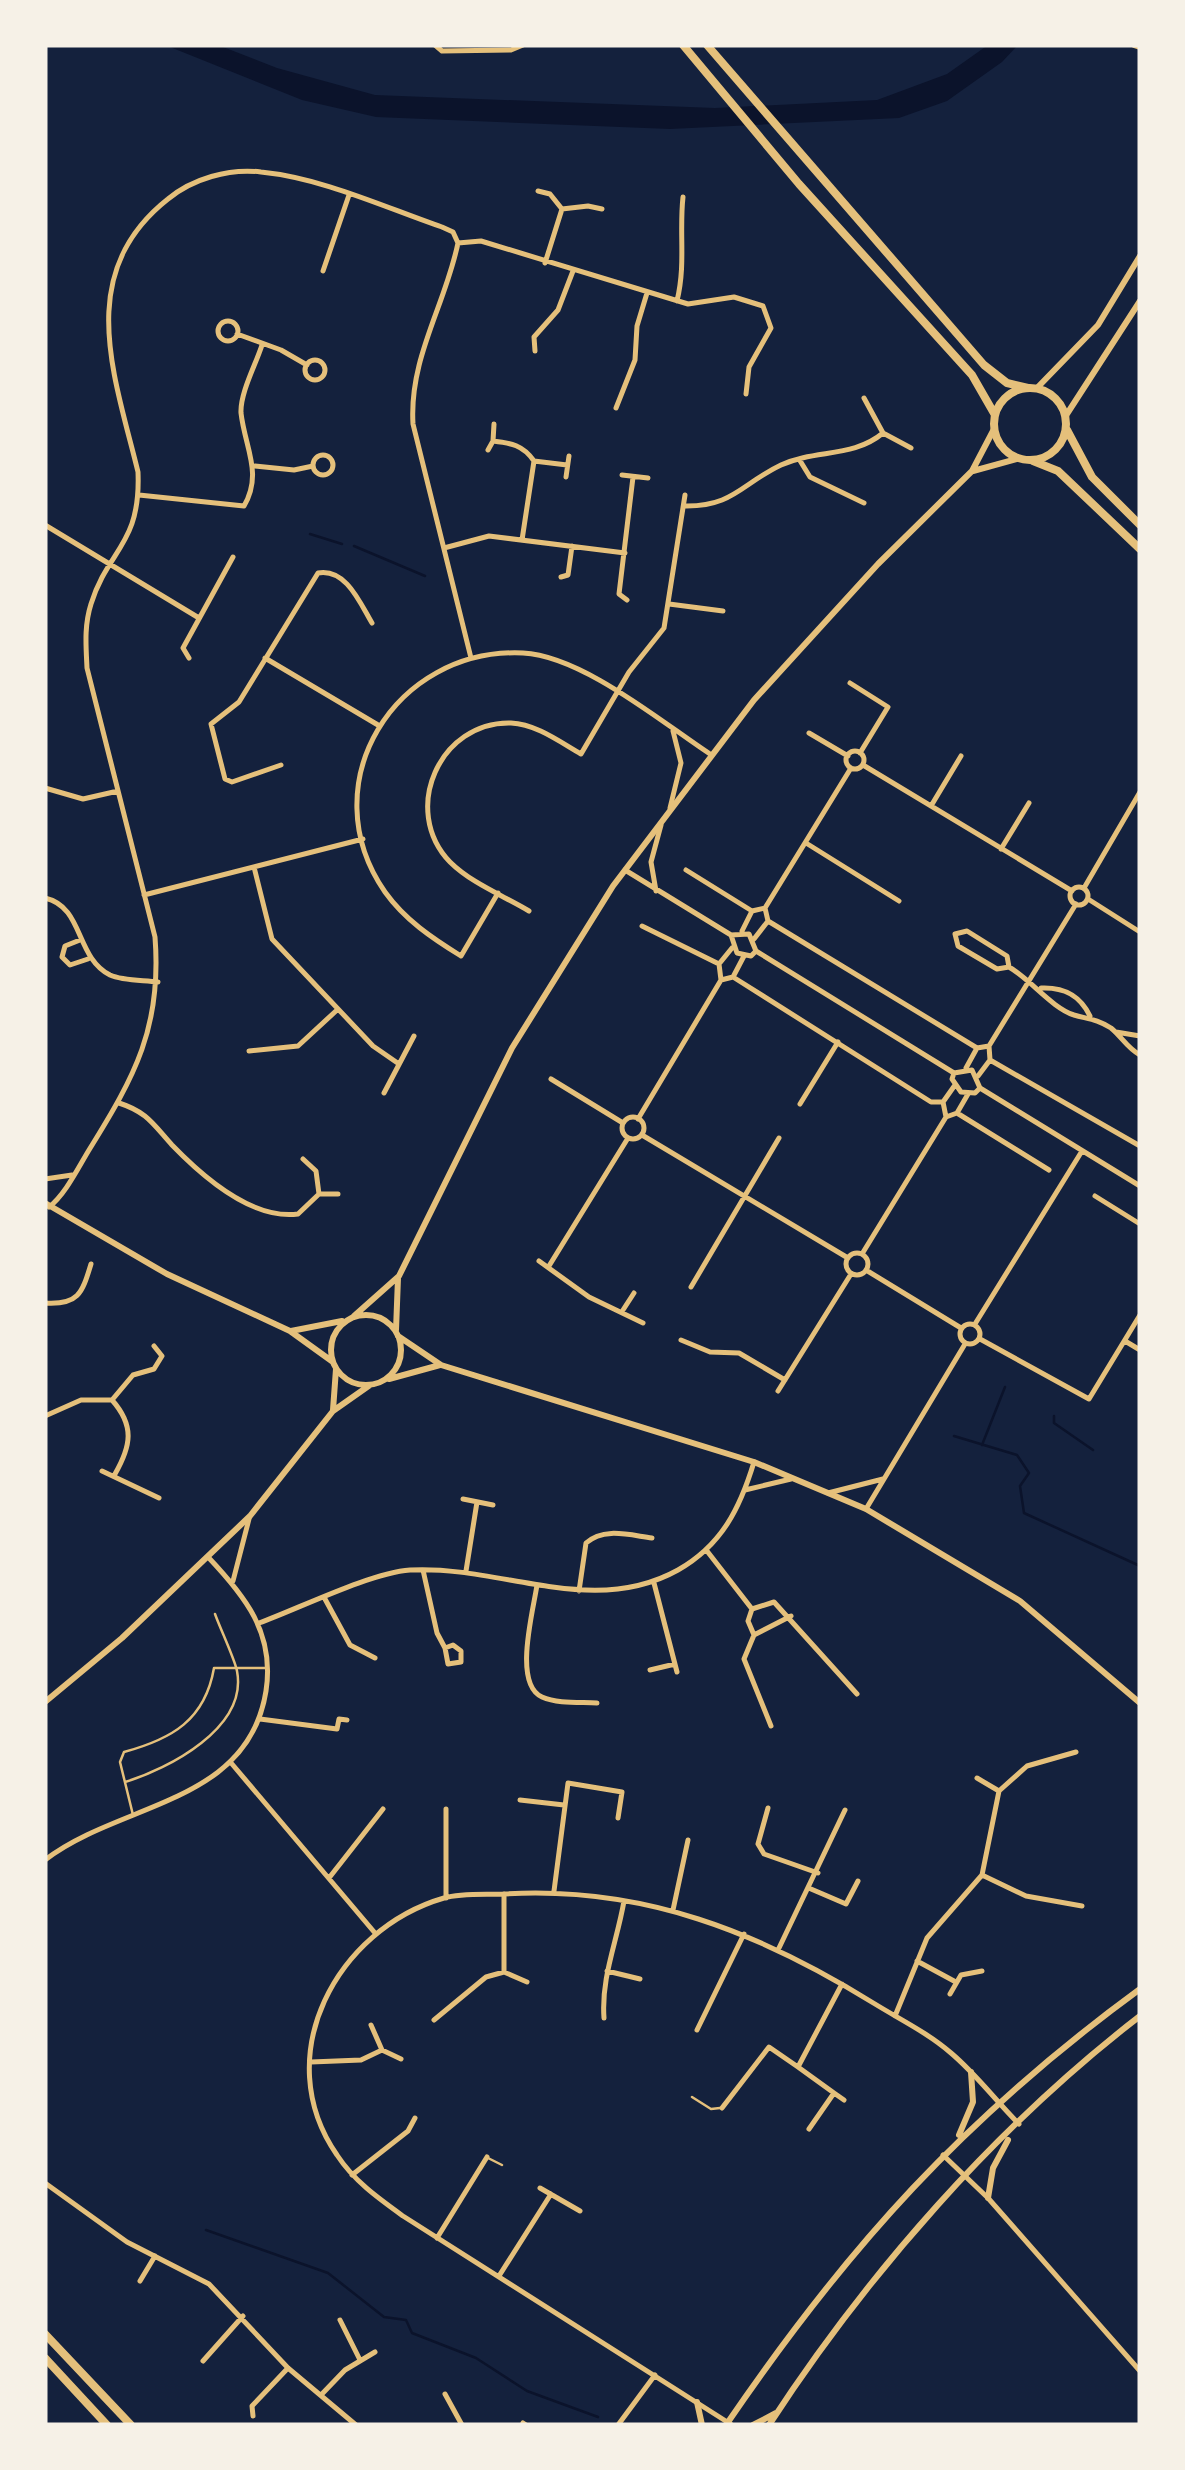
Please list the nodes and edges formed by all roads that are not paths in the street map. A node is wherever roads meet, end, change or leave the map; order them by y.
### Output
1 (435, 45) edge
2 (523, 45) edge
3 (683, 45) edge
4 (709, 47) edge
5 (538, 191) dead end
6 (349, 195) junction
7 (683, 196) dead end
8 (562, 209) junction
9 (602, 209) dead end
10 (458, 243) junction
11 (1140, 256) edge
12 (546, 262) junction
13 (323, 271) dead end
14 (574, 271) junction
15 (647, 294) junction
16 (677, 301) junction
17 (1140, 301) edge
18 (237, 334) dead end
19 (262, 344) junction
20 (535, 351) dead end
21 (307, 366) dead end
22 (1032, 388) junction
23 (746, 394) dead end
24 (864, 398) dead end
25 (616, 408) dead end
26 (995, 416) junction
27 (1066, 421) junction
28 (494, 424) dead end
29 (994, 429) junction
30 (883, 432) junction
31 (493, 441) junction
32 (912, 448) dead end
33 (488, 450) dead end
34 (569, 456) dead end
35 (800, 459) junction
36 (1024, 459) junction
37 (534, 460) junction
38 (567, 465) junction
39 (255, 466) junction
40 (313, 466) dead end
41 (972, 471) junction
42 (622, 475) dead end
43 (566, 477) dead end
44 (634, 477) junction
45 (648, 478) dead end
46 (140, 495) junction
47 (686, 495) dead end
48 (864, 502) dead end
49 (684, 506) junction
50 (45, 525) edge
51 (1140, 525) edge
52 (522, 540) junction
53 (572, 546) junction
54 (444, 548) junction
55 (1140, 548) edge
56 (625, 553) junction
57 (233, 557) dead end
58 (112, 566) junction
59 (561, 578) dead end
60 (627, 600) dead end
61 (669, 604) junction
62 (722, 611) dead end
63 (198, 618) junction
64 (372, 623) dead end
65 (189, 658) dead end
66 (265, 658) junction
67 (471, 658) junction
68 (850, 683) dead end
69 (618, 694) junction
70 (378, 725) junction
71 (673, 730) junction
72 (810, 732) dead end
73 (860, 753) junction
74 (710, 754) junction
75 (848, 756) junction
76 (961, 756) dead end
77 (281, 765) dead end
78 (863, 765) junction
79 (851, 768) junction
80 (45, 788) edge
81 (118, 791) junction
82 (1140, 792) edge
83 (1029, 803) dead end
84 (930, 806) junction
85 (666, 814) junction
86 (363, 840) junction
87 (806, 843) junction
88 (1001, 849) junction
89 (254, 866) junction
90 (626, 870) junction
91 (686, 870) dead end
92 (1084, 888) junction
93 (656, 891) junction
94 (1072, 891) junction
95 (498, 893) junction
96 (144, 895) junction
97 (45, 898) edge
98 (1088, 899) junction
99 (899, 901) dead end
100 (1076, 904) junction
101 (765, 908) junction
102 (529, 911) dead end
103 (752, 911) junction
104 (768, 921) junction
105 (642, 926) dead end
106 (742, 931) junction
107 (1140, 932) edge
108 (730, 935) junction
109 (754, 939) junction
110 (80, 940) junction
111 (732, 948) junction
112 (756, 952) junction
113 (744, 956) junction
114 (88, 960) junction
115 (719, 964) junction
116 (1009, 967) junction
117 (733, 977) junction
118 (1030, 979) junction
119 (721, 980) junction
120 (158, 982) junction
121 (1041, 988) junction
122 (337, 1010) junction
123 (1090, 1016) junction
124 (1116, 1032) junction
125 (414, 1036) dead end
126 (1140, 1036) edge
127 (838, 1042) junction
128 (989, 1046) junction
129 (977, 1048) junction
130 (249, 1052) dead end
131 (1140, 1055) edge
132 (990, 1060) junction
133 (399, 1064) junction
134 (966, 1068) junction
135 (954, 1072) junction
136 (978, 1076) junction
137 (551, 1079) dead end
138 (955, 1086) junction
139 (980, 1088) junction
140 (384, 1093) dead end
141 (968, 1094) junction
142 (943, 1102) junction
143 (119, 1103) junction
144 (800, 1104) dead end
145 (957, 1113) junction
146 (946, 1117) junction
147 (638, 1119) junction
148 (624, 1123) junction
149 (642, 1134) junction
150 (628, 1138) junction
151 (779, 1138) dead end
152 (1140, 1146) edge
153 (1082, 1151) junction
154 (303, 1159) dead end
155 (1050, 1170) dead end
156 (74, 1175) junction
157 (45, 1179) edge
158 (1140, 1186) edge
159 (319, 1194) junction
160 (338, 1194) dead end
161 (744, 1196) junction
162 (1094, 1196) dead end
163 (47, 1205) edge
164 (1140, 1224) edge
165 (862, 1254) junction
166 (848, 1258) junction
167 (539, 1261) dead end
168 (91, 1264) dead end
169 (549, 1266) junction
170 (866, 1270) junction
171 (851, 1274) junction
172 (398, 1276) junction
173 (691, 1287) dead end
174 (634, 1293) dead end
175 (45, 1303) edge
176 (623, 1310) junction
177 (1140, 1315) edge
178 (354, 1316) junction
179 (346, 1320) junction
180 (643, 1323) dead end
181 (974, 1324) junction
182 (961, 1328) junction
183 (290, 1331) junction
184 (397, 1334) junction
185 (980, 1339) junction
186 (681, 1340) dead end
187 (1125, 1341) junction
188 (965, 1344) junction
189 (154, 1346) dead end
190 (1140, 1350) edge
191 (441, 1365) junction
192 (334, 1366) junction
193 (785, 1380) junction
194 (380, 1382) junction
195 (370, 1384) junction
196 (778, 1391) dead end
197 (112, 1400) junction
198 (333, 1411) junction
199 (45, 1416) edge
200 (754, 1462) junction
201 (102, 1470) dead end
202 (115, 1474) junction
203 (794, 1478) junction
204 (883, 1478) junction
205 (746, 1490) junction
206 (828, 1493) junction
207 (159, 1498) dead end
208 (463, 1499) dead end
209 (478, 1502) junction
210 (493, 1504) dead end
211 (866, 1510) junction
212 (250, 1516) junction
213 (652, 1538) dead end
214 (707, 1551) junction
215 (208, 1556) junction
216 (422, 1570) junction
217 (466, 1571) junction
218 (232, 1582) junction
219 (654, 1583) junction
220 (536, 1586) junction
221 (579, 1591) junction
222 (325, 1599) junction
223 (752, 1609) junction
224 (215, 1614) dead end
225 (791, 1616) junction
226 (260, 1623) junction
227 (754, 1635) junction
228 (445, 1648) dead end
229 (374, 1658) dead end
230 (675, 1664) junction
231 (238, 1668) junction
232 (268, 1668) junction
233 (650, 1670) dead end
234 (676, 1672) dead end
235 (857, 1694) dead end
236 (45, 1702) edge
237 (597, 1703) dead end
238 (1140, 1703) edge
239 (260, 1719) junction
240 (347, 1720) dead end
241 (771, 1726) dead end
242 (1076, 1752) dead end
243 (232, 1763) junction
244 (977, 1778) dead end
245 (125, 1782) junction
246 (999, 1791) junction
247 (520, 1800) dead end
248 (564, 1805) junction
249 (768, 1808) dead end
250 (383, 1809) dead end
251 (446, 1809) dead end
252 (845, 1810) dead end
253 (133, 1815) junction
254 (618, 1818) dead end
255 (688, 1840) dead end
256 (45, 1860) edge
257 (818, 1872) junction
258 (982, 1875) junction
259 (329, 1878) junction
260 (858, 1881) dead end
261 (811, 1889) junction
262 (554, 1891) junction
263 (504, 1894) junction
264 (446, 1898) junction
265 (624, 1901) junction
266 (1082, 1906) dead end
267 (673, 1910) junction
268 (376, 1933) junction
269 (744, 1934) junction
270 (779, 1948) junction
271 (917, 1961) junction
272 (607, 1970) junction
273 (982, 1971) dead end
274 (504, 1972) junction
275 (640, 1979) dead end
276 (528, 1982) dead end
277 (954, 1982) junction
278 (842, 1984) junction
279 (1140, 1990) edge
280 (950, 1994) dead end
281 (895, 2016) junction
282 (1140, 2016) edge
283 (604, 2018) dead end
284 (434, 2020) dead end
285 (371, 2026) dead end
286 (697, 2030) dead end
287 (773, 2038) dead end
288 (769, 2047) junction
289 (382, 2050) junction
290 (401, 2059) dead end
291 (311, 2062) junction
292 (798, 2068) junction
293 (971, 2072) junction
294 (834, 2092) junction
295 (692, 2097) dead end
296 (844, 2100) dead end
297 (998, 2102) junction
298 (722, 2108) joint
299 (415, 2118) dead end
300 (1016, 2127) junction
301 (809, 2129) dead end
302 (956, 2141) junction
303 (942, 2154) junction
304 (487, 2157) joint
305 (502, 2166) dead end
306 (352, 2175) junction
307 (967, 2177) junction
308 (45, 2184) edge
309 (540, 2188) dead end
310 (551, 2194) junction
311 (988, 2198) junction
312 (580, 2212) dead end
313 (437, 2238) junction
314 (155, 2256) junction
315 (499, 2276) junction
316 (140, 2281) dead end
317 (243, 2316) junction
318 (340, 2320) dead end
319 (45, 2334) edge
320 (375, 2352) dead end
321 (45, 2358) edge
322 (360, 2360) junction
323 (203, 2362) dead end
324 (288, 2368) junction
325 (1140, 2371) edge
326 (654, 2374) junction
327 (446, 2394) dead end
328 (321, 2395) junction
329 (697, 2402) junction
330 (778, 2413) junction
331 (253, 2416) dead end
332 (729, 2424) edge
333 (107, 2425) edge
334 (130, 2425) edge
335 (356, 2425) edge
336 (462, 2425) edge
337 (618, 2425) edge
338 (702, 2425) edge
339 (753, 2425) edge
340 (770, 2425) edge

1 - 2 street
3 - 26 main road
4 - 22 main road
5 - 8 street
6 - 10 street
6 - 13 street
6 - 46 street
7 - 16 street
8 - 9 street
8 - 12 street
10 - 12 street
10 - 54 street
11 - 22 street
12 - 14 street
14 - 15 street
14 - 20 street
15 - 16 street
15 - 25 street
16 - 23 street
17 - 27 street
18 - 19 street
19 - 21 street
19 - 39 street
22 - 26 main road
22 - 27 main road
24 - 30 street
26 - 29 main road
27 - 36 main road
27 - 51 main road
28 - 31 street
29 - 36 main road
29 - 41 street
30 - 32 street
30 - 35 street
31 - 33 street
31 - 37 street
34 - 38 street
35 - 48 street
35 - 49 street
36 - 41 street
36 - 55 main road
37 - 38 street
37 - 52 street
38 - 43 street
39 - 40 street
39 - 46 street
41 - 74 street
42 - 44 street
44 - 45 street
44 - 56 street
46 - 58 street
47 - 49 street
49 - 61 street
50 - 58 street
52 - 53 street
52 - 54 street
53 - 56 street
53 - 59 street
54 - 67 street
56 - 60 street
57 - 63 street
58 - 63 street
58 - 81 street
61 - 62 street
61 - 69 street
63 - 65 street
64 - 66 street
66 - 70 street
66 - 77 street
67 - 69 street
67 - 70 street
68 - 73 street
69 - 71 street
69 - 95 street
70 - 86 street
71 - 74 street
71 - 85 street
72 - 75 street
73 - 75 street
73 - 78 street
74 - 85 street
75 - 79 street
76 - 84 street
78 - 79 street
78 - 84 street
79 - 87 street
80 - 81 street
81 - 96 street
82 - 92 street
83 - 88 street
84 - 88 street
85 - 90 street
85 - 93 street
86 - 89 street
86 - 95 street
87 - 99 street
87 - 101 street
88 - 94 street
89 - 96 street
89 - 122 street
90 - 93 street
90 - 172 street
91 - 103 street
92 - 94 street
92 - 98 street
93 - 108 street
94 - 100 street
95 - 102 street
96 - 120 street
97 - 110 street
98 - 100 street
98 - 107 street
100 - 118 street
101 - 103 street
101 - 104 street
103 - 106 street
104 - 109 street
104 - 129 street
105 - 115 street
106 - 108 street
106 - 109 street
108 - 111 street
109 - 112 street
110 - 114 street
110 - 114 street
111 - 113 street
111 - 115 street
112 - 113 street
112 - 135 street
113 - 117 street
114 - 120 street
115 - 119 street
116 - 116 street
116 - 118 street
117 - 119 street
117 - 127 street
118 - 121 street
118 - 128 street
119 - 147 street
120 - 143 street
121 - 123 street
121 - 123 street
122 - 130 street
122 - 133 street
123 - 124 street
124 - 126 street
124 - 131 street
125 - 133 street
127 - 142 street
127 - 144 street
128 - 129 street
128 - 132 street
129 - 134 street
132 - 136 street
132 - 152 street
133 - 140 street
134 - 135 street
134 - 136 street
135 - 138 street
136 - 139 street
137 - 148 street
138 - 141 street
138 - 142 street
139 - 141 street
139 - 153 street
141 - 145 street
142 - 146 street
143 - 156 street
143 - 159 street
145 - 146 street
145 - 155 street
146 - 165 street
147 - 148 street
147 - 149 street
148 - 150 street
149 - 150 street
149 - 161 street
150 - 169 street
151 - 161 street
153 - 158 street
153 - 181 street
154 - 159 street
156 - 157 street
156 - 163 street
159 - 160 street
161 - 166 street
161 - 173 street
162 - 164 street
163 - 183 street
165 - 166 street
165 - 170 street
166 - 171 street
167 - 169 street
168 - 175 street
169 - 176 street
170 - 171 street
170 - 182 street
171 - 193 street
172 - 178 street
172 - 184 street
174 - 176 street
176 - 180 street
177 - 187 street
178 - 179 street
178 - 184 street
179 - 183 street
179 - 192 street
181 - 182 street
181 - 185 street
182 - 188 street
183 - 192 street
184 - 191 street
184 - 194 street
185 - 187 street
185 - 188 street
186 - 193 street
187 - 190 street
188 - 204 street
189 - 197 street
191 - 194 street
191 - 200 street
192 - 195 street
192 - 198 street
193 - 196 street
194 - 195 street
195 - 198 street
197 - 199 street
197 - 202 street
198 - 212 street
200 - 203 street
200 - 205 street
201 - 202 street
202 - 207 street
203 - 205 street
203 - 206 street
204 - 206 street
204 - 211 street
205 - 214 street
206 - 211 street
208 - 209 street
209 - 210 street
209 - 217 street
211 - 238 street
212 - 215 street
212 - 218 street
213 - 221 street
214 - 219 street
214 - 223 street
215 - 218 street
215 - 236 street
216 - 217 street
216 - 222 street
216 - 228 street
217 - 220 street
218 - 226 street
219 - 221 street
219 - 230 street
220 - 221 street
220 - 237 street
222 - 226 street
222 - 229 street
223 - 225 street
223 - 227 street
224 - 231 lane
225 - 227 street
225 - 235 street
226 - 232 street
227 - 241 street
230 - 233 street
230 - 234 street
231 - 232 lane
231 - 245 lane
231 - 245 lane
232 - 239 street
239 - 240 street
239 - 243 street
242 - 246 street
243 - 253 street
243 - 259 street
244 - 246 street
245 - 253 lane
246 - 258 street
247 - 248 street
248 - 254 street
248 - 262 street
249 - 257 street
250 - 259 street
251 - 264 street
252 - 257 street
253 - 256 street
255 - 267 street
257 - 261 street
258 - 266 street
258 - 271 street
259 - 268 street
260 - 261 street
261 - 270 street
262 - 263 street
262 - 265 street
263 - 264 street
263 - 274 street
264 - 268 street
265 - 267 street
265 - 272 street
267 - 269 street
268 - 291 street
269 - 270 street
269 - 286 street
270 - 278 street
271 - 277 street
271 - 281 street
272 - 275 street
272 - 283 street
273 - 277 street
274 - 276 street
274 - 284 street
277 - 280 street
278 - 281 street
278 - 292 street
279 - 297 street
281 - 293 street
282 - 300 street
285 - 289 street
287 - 288 street
288 - 292 street
288 - 298 street
289 - 290 street
289 - 291 street
291 - 306 street
292 - 294 street
293 - 297 street
293 - 302 street
294 - 296 street
294 - 301 street
295 - 298 lane
297 - 300 street
297 - 302 street
299 - 306 street
300 - 307 street
300 - 311 street
302 - 303 street
303 - 307 street
303 - 332 street
304 - 305 lane
304 - 313 street
306 - 313 street
307 - 311 street
307 - 330 street
308 - 314 street
309 - 310 street
310 - 312 street
310 - 315 street
311 - 325 street
313 - 315 street
314 - 316 street
314 - 317 street
315 - 326 street
317 - 323 street
317 - 324 street
318 - 322 street
319 - 334 main road
320 - 322 street
321 - 333 main road
322 - 328 street
324 - 328 street
324 - 331 street
326 - 329 street
326 - 337 street
327 - 336 street
328 - 335 street
329 - 332 street
329 - 338 street
330 - 339 street
330 - 340 street

